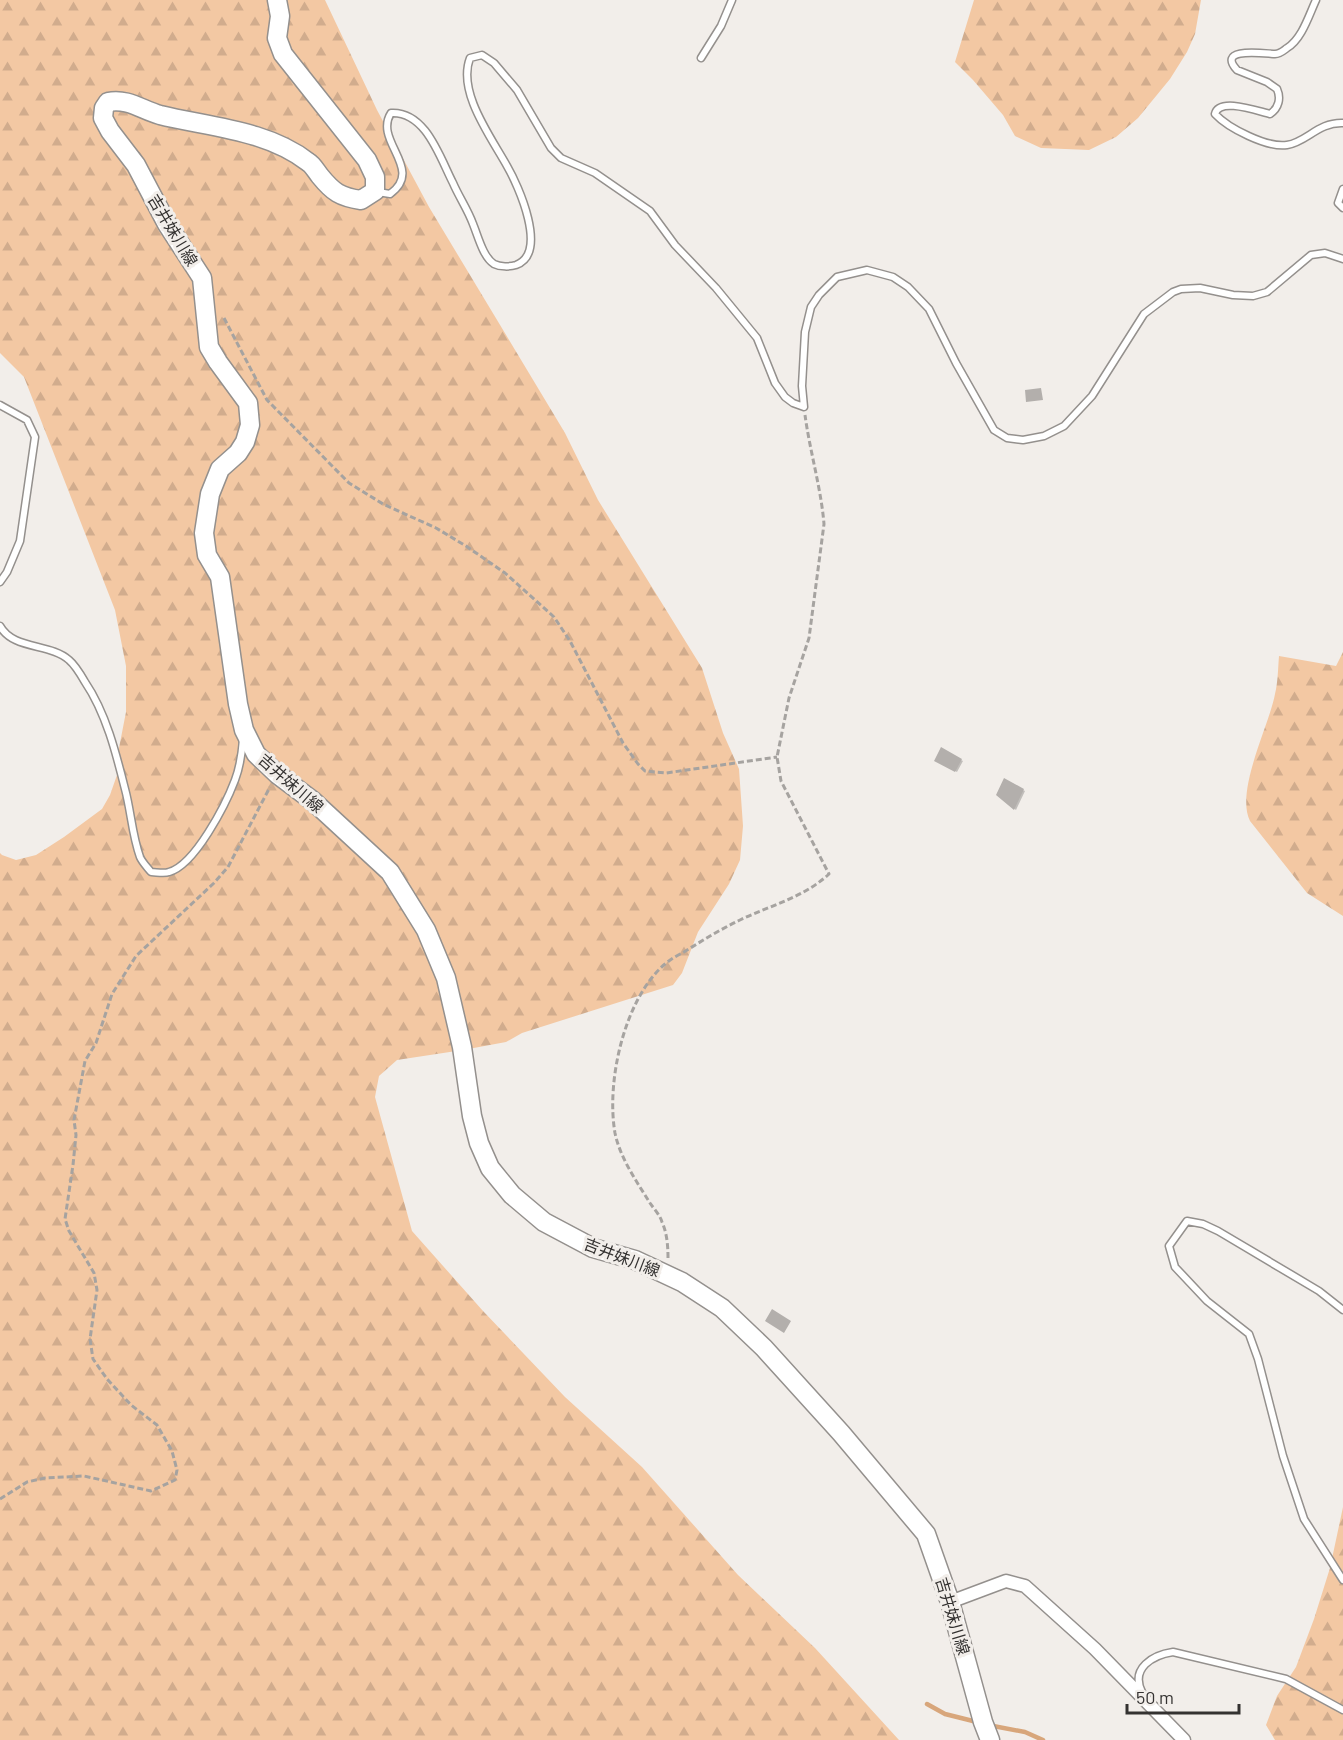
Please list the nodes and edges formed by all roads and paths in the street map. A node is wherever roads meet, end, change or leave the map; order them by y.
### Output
1 (277, 0) edge
2 (732, 0) edge
3 (1316, 0) edge
4 (700, 58) dead end
5 (1343, 123) edge
6 (1343, 189) edge
7 (375, 191) junction
8 (1343, 208) edge
9 (1343, 259) edge
10 (219, 309) dead end
11 (0, 405) edge
12 (804, 407) junction
13 (0, 582) edge
14 (0, 626) edge
15 (244, 730) junction
16 (777, 757) junction
17 (277, 774) junction
18 (668, 1259) dead end
19 (1343, 1311) edge
20 (0, 1498) edge
21 (1343, 1580) edge
22 (950, 1602) junction
23 (1148, 1704) junction
24 (1343, 1710) edge
25 (990, 1740) edge
26 (1184, 1740) edge

1 - 7 main road
2 - 4 lane
3 - 5 lane
6 - 8 lane
7 - 12 lane
7 - 15 main road, 吉井妹川線
9 - 12 lane
10 - 16 path
11 - 13 lane
12 - 16 path
14 - 15 lane
15 - 17 main road, 吉井妹川線
16 - 18 path
17 - 20 path
17 - 22 main road, 吉井妹川線
19 - 21 lane
22 - 23 street
22 - 25 main road, 吉井妹川線
23 - 24 lane
23 - 26 street

